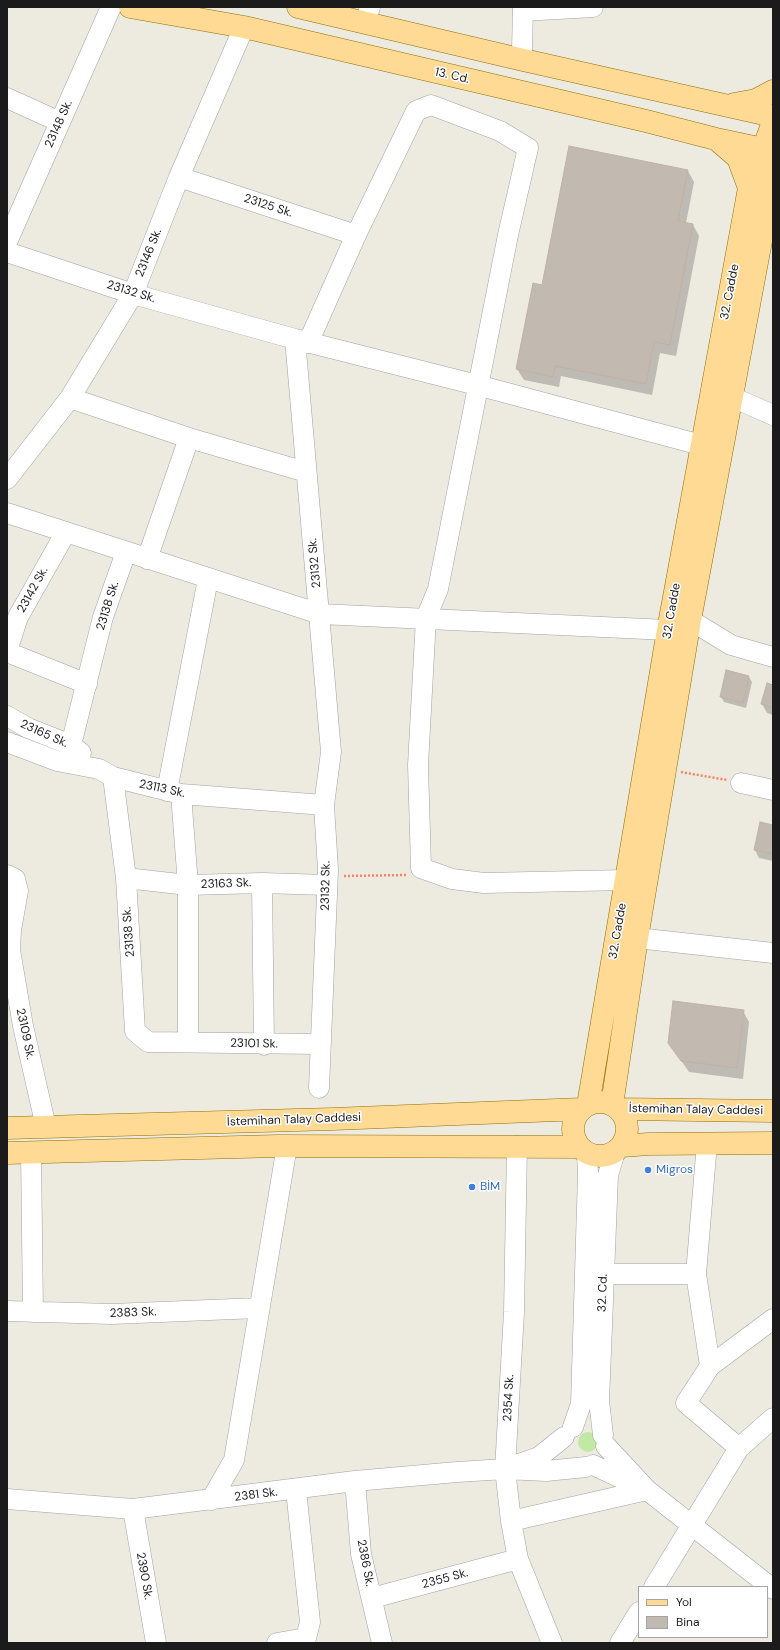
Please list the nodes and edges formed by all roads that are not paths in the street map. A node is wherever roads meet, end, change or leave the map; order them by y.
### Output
1 (111, 7) edge
2 (130, 7) edge
3 (298, 7) edge
4 (593, 7) edge
5 (523, 9) edge
6 (370, 16) edge
7 (244, 28) junction
8 (520, 59) junction
9 (773, 91) edge
10 (7, 98) edge
11 (729, 105) junction
12 (773, 116) edge
13 (646, 121) junction
14 (60, 122) junction
15 (773, 122) edge
16 (716, 139) junction
17 (763, 149) edge
18 (773, 170) edge
19 (179, 177) junction
20 (749, 188) junction
21 (773, 201) edge
22 (764, 225) junction
23 (356, 235) junction
24 (7, 242) edge
25 (7, 252) edge
26 (133, 294) junction
27 (302, 341) junction
28 (477, 385) junction
29 (732, 397) junction
30 (70, 398) junction
31 (773, 415) edge
32 (189, 438) junction
33 (701, 445) junction
34 (306, 472) junction
35 (7, 478) edge
36 (7, 513) edge
37 (66, 532) junction
38 (126, 552) junction
39 (147, 559) junction
40 (208, 579) junction
41 (320, 614) junction
42 (426, 618) junction
43 (690, 620) junction
44 (668, 630) junction
45 (7, 651) edge
46 (773, 657) edge
47 (87, 684) junction
48 (7, 716) edge
49 (7, 742) edge
50 (71, 745) junction
51 (106, 773) junction
52 (741, 783) road end
53 (773, 790) edge
54 (174, 792) junction
55 (324, 805) junction
56 (7, 875) edge
57 (126, 878) junction
58 (327, 880) junction
59 (626, 880) junction
60 (262, 883) junction
61 (188, 885) junction
62 (9, 929) edge
63 (637, 938) junction
64 (773, 953) edge
65 (9, 955) edge
66 (188, 1042) junction
67 (319, 1044) junction
68 (264, 1045) junction
69 (319, 1088) dead end
70 (585, 1107) junction
71 (615, 1107) junction
72 (773, 1111) edge
73 (46, 1127) junction
74 (7, 1128) edge
75 (707, 1143) junction
76 (773, 1143) edge
77 (287, 1146) junction
78 (517, 1146) junction
79 (618, 1149) junction
80 (584, 1150) junction
81 (31, 1152) junction
82 (7, 1153) edge
83 (604, 1274) junction
84 (696, 1274) junction
85 (258, 1308) junction
86 (7, 1311) edge
87 (33, 1312) junction
88 (773, 1319) edge
89 (710, 1366) junction
90 (773, 1418) edge
91 (569, 1432) junction
92 (604, 1441) junction
93 (739, 1448) junction
94 (589, 1466) junction
95 (505, 1469) junction
96 (355, 1482) junction
97 (296, 1490) junction
98 (647, 1490) junction
99 (7, 1499) edge
100 (211, 1500) junction
101 (133, 1509) junction
102 (510, 1521) junction
103 (692, 1526) junction
104 (518, 1559) junction
105 (655, 1586) edge
106 (773, 1589) edge
107 (372, 1598) junction
108 (638, 1614) edge
109 (156, 1643) edge
110 (277, 1643) edge
111 (382, 1643) edge
112 (552, 1643) edge
113 (620, 1643) edge

1 - 14 street, 23148 Sk.
2 - 7 main road, 13. Cd.
3 - 6 main road
4 - 5 street
5 - 8 street
6 - 8 main road
7 - 13 main road, 13. Cd.
7 - 19 street, 23146 Sk.
8 - 11 main road
9 - 11 main road
10 - 14 street
11 - 12 main road
13 - 16 main road, 13. Cd.
13 - 17 main road
14 - 24 street, 23148 Sk.
15 - 17 main road, 32. Cadde
16 - 17 main road, 13. Cd.
16 - 20 main road
17 - 20 main road, 32. Cadde
18 - 22 main road
19 - 23 street, 23125 Sk.
19 - 26 street, 23146 Sk.
20 - 33 main road, 32. Cadde
21 - 22 main road, 32. Cadde
22 - 29 main road, 32. Cadde
23 - 27 street
23 - 28 street
25 - 26 street, 23132 Sk.
26 - 27 street, 23132 Sk.
26 - 30 street, 23146 Sk.
27 - 28 street
27 - 34 street, 23132 Sk.
28 - 33 street
28 - 42 street
29 - 31 street
29 - 43 main road, 32. Cadde
30 - 32 street
30 - 35 street, 23146 Sk.
32 - 34 street
32 - 39 street
33 - 44 main road, 32. Cadde
34 - 41 street, 23132 Sk.
36 - 37 street
37 - 38 street
37 - 45 street, 23142 Sk.
38 - 39 street
38 - 47 street, 23138 Sk.
39 - 40 street
40 - 41 street
40 - 54 street
41 - 42 street
41 - 55 street, 23132 Sk.
42 - 44 street
42 - 59 street
43 - 46 street
43 - 63 main road, 32. Cadde
44 - 59 main road, 32. Cadde
45 - 47 street
47 - 50 street, 23138 Sk.
48 - 50 street, 23165 Sk.
49 - 51 street, 23113 Sk.
50 - 51 street, 23165 Sk.
51 - 54 street, 23113 Sk.
51 - 57 street, 23138 Sk.
52 - 53 street
54 - 55 street, 23113 Sk.
54 - 61 street
55 - 58 street, 23132 Sk.
56 - 62 street, 23109 Sk.
57 - 61 street, 23163 Sk.
57 - 66 street, 23138 Sk.
58 - 60 street, 23163 Sk.
58 - 67 street, 23132 Sk.
59 - 70 main road, 32. Cadde
60 - 61 street, 23163 Sk.
60 - 68 street
61 - 66 street
62 - 65 street, 23109 Sk.
63 - 64 street
63 - 71 main road, 32. Cadde
65 - 73 street, 23109 Sk.
66 - 68 street, 23101 Sk.
67 - 68 street, 23101 Sk.
67 - 69 street, 23132 Sk.
70 - 71 main road
70 - 73 main road, İstemihan Talay Caddesi
70 - 80 main road
71 - 72 main road, İstemihan Talay Caddesi
71 - 79 main road
73 - 74 main road, İstemihan Talay Caddesi
75 - 76 main road
75 - 79 main road
75 - 84 street
77 - 78 main road, İstemihan Talay Caddesi
77 - 81 main road, İstemihan Talay Caddesi
77 - 85 street
78 - 80 main road, İstemihan Talay Caddesi
78 - 95 street, 2354 Sk.
79 - 80 main road
79 - 83 street, 32. Cd.
80 - 91 street, 32. Cd.
81 - 82 main road, İstemihan Talay Caddesi
81 - 87 street
83 - 84 street
83 - 92 street, 32. Cd.
84 - 89 street
85 - 87 street, 2383 Sk.
85 - 100 street
86 - 87 street, 2383 Sk.
88 - 89 street
89 - 93 street
90 - 93 street
91 - 92 street
91 - 94 street
91 - 95 street
92 - 94 street
92 - 98 street
93 - 103 street
94 - 95 street
94 - 98 street
95 - 96 street, 2381 Sk.
95 - 102 street, 2354 Sk.
96 - 97 street, 2381 Sk.
96 - 107 street, 2386 Sk.
97 - 100 street, 2381 Sk.
97 - 110 street
98 - 102 street
98 - 103 street
99 - 101 street, 2381 Sk.
100 - 101 street, 2381 Sk.
101 - 109 street, 2390 Sk.
102 - 104 street, 2354 Sk.
103 - 105 street
103 - 106 street
104 - 107 street, 2355 Sk.
104 - 112 street, 2354 Sk.
107 - 111 street, 2386 Sk.
108 - 113 street

